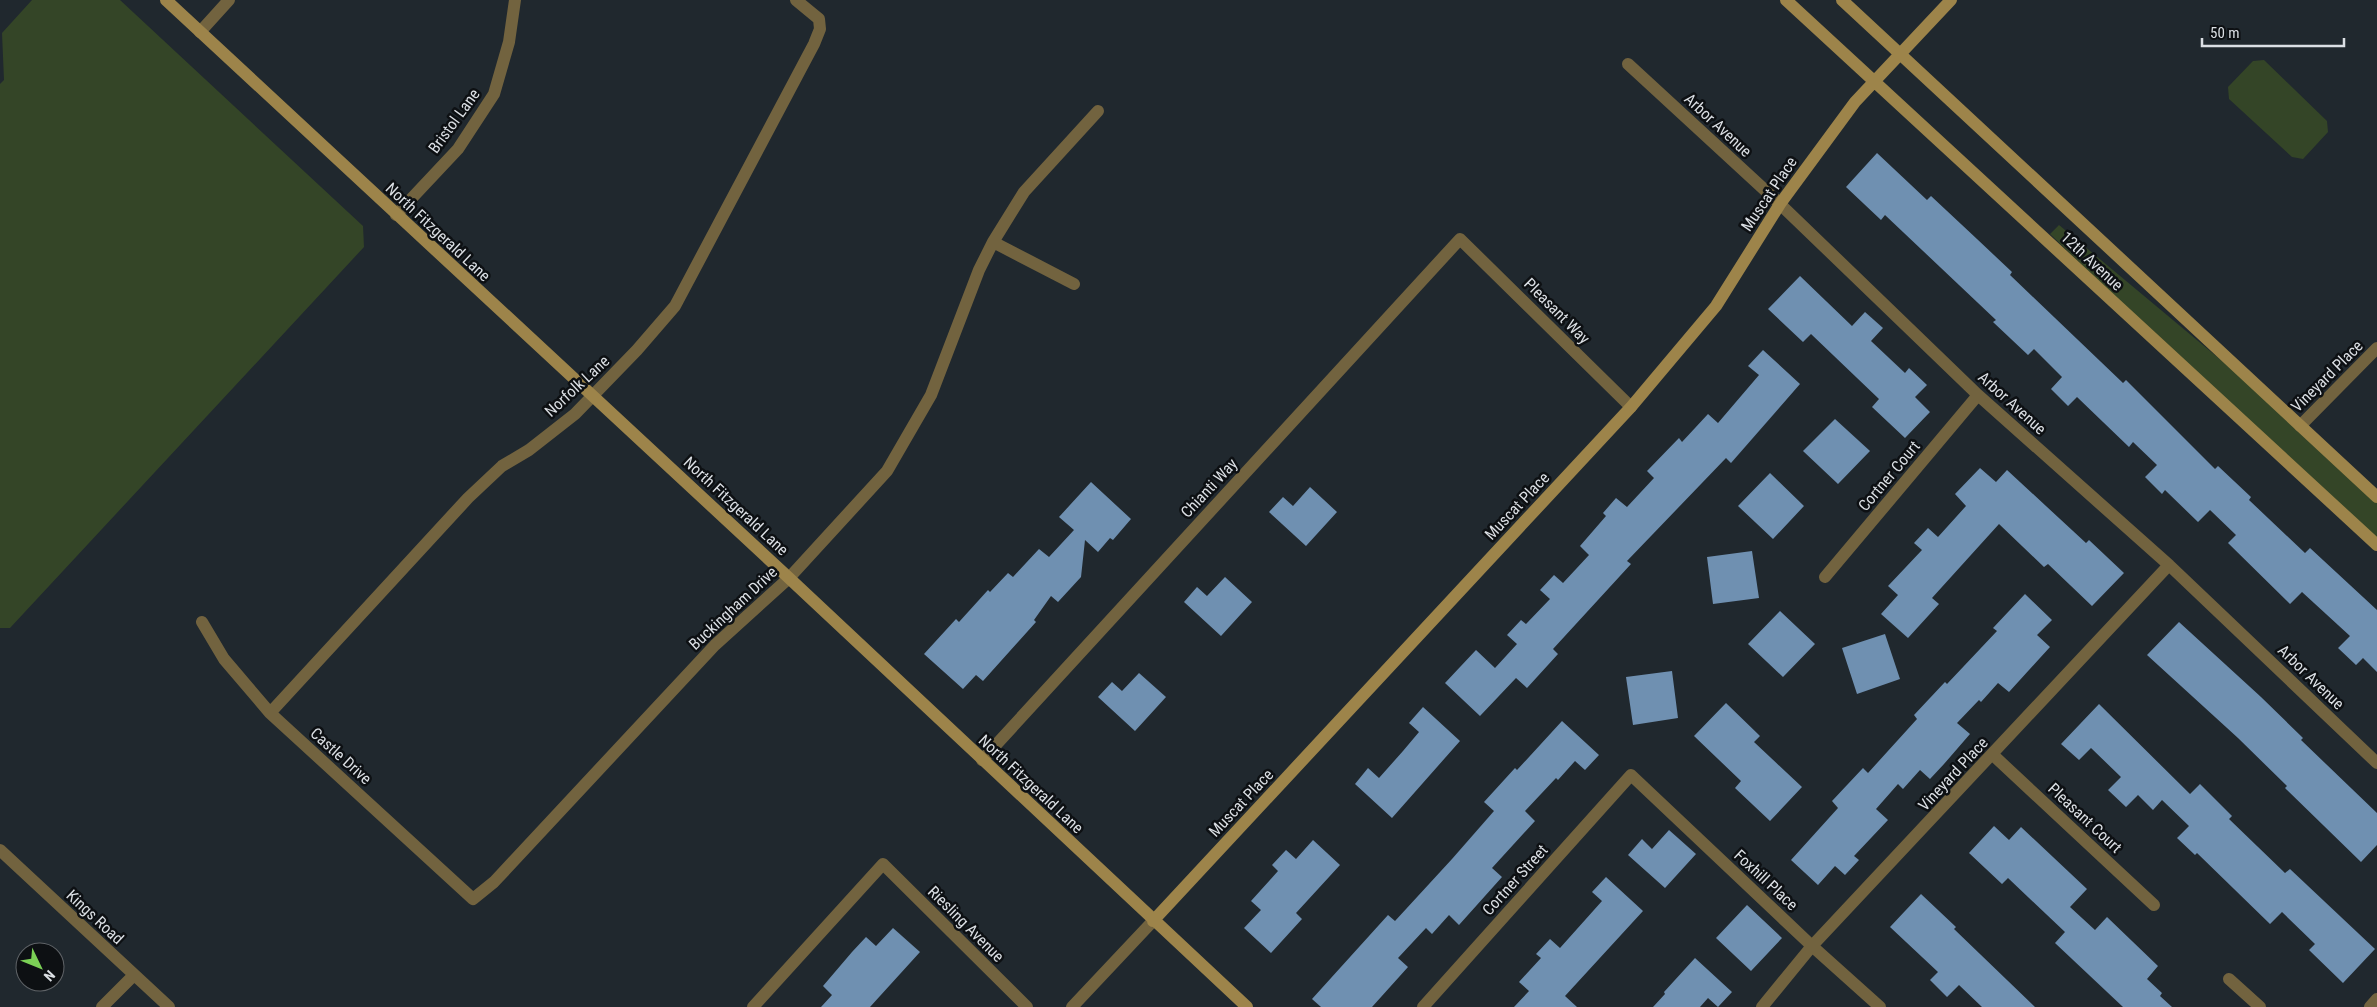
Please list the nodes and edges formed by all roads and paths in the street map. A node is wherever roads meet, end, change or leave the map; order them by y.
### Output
1 (166, 0) edge
2 (229, 0) edge
3 (516, 0) edge
4 (796, 0) edge
5 (1786, 0) edge
6 (1842, 0) edge
7 (1951, 0) edge
8 (200, 32) junction
9 (1900, 54) junction
10 (1628, 64) dead end
11 (1874, 82) junction
12 (1098, 111) dead end
13 (1780, 204) junction
14 (396, 215) junction
15 (1460, 238) joint
16 (993, 242) junction
17 (1074, 284) dead end
18 (2377, 348) edge
19 (1978, 396) junction
20 (593, 397) junction
21 (1631, 407) junction
22 (2300, 426) junction
23 (2377, 497) edge
24 (2377, 545) edge
25 (2169, 564) junction
26 (1825, 577) dead end
27 (789, 578) junction
28 (202, 622) dead end
29 (270, 713) junction
30 (1993, 755) junction
31 (982, 760) junction
32 (2377, 763) edge
33 (1631, 775) joint
34 (0, 850) edge
35 (473, 899) joint
36 (2154, 905) dead end
37 (1153, 921) junction
38 (1812, 946) junction
39 (134, 975) junction
40 (2229, 979) dead end
41 (2377, 999) edge
42 (102, 1007) edge
43 (169, 1007) edge
44 (753, 1007) edge
45 (1027, 1007) edge
46 (1072, 1007) edge
47 (1247, 1007) edge
48 (1423, 1007) edge
49 (1762, 1007) edge
50 (1880, 1007) edge
51 (2260, 1007) edge
52 (2370, 1007) edge

1 - 8 street, North Fitzgerald Lane
2 - 8 street
3 - 14 street, Bristol Lane
4 - 20 street, Norfolk Lane
5 - 11 street, 12th Avenue
6 - 9 street, 12th Avenue
7 - 9 street, Muscat Place
8 - 14 street, North Fitzgerald Lane
9 - 11 street, Muscat Place
9 - 22 street, 12th Avenue
10 - 13 street, Arbor Avenue
11 - 13 street, Muscat Place
11 - 24 street, 12th Avenue
12 - 16 street, Buckingham Drive
13 - 19 street, Arbor Avenue
13 - 21 street, Muscat Place
14 - 20 street, North Fitzgerald Lane
15 - 21 street, Pleasant Way
15 - 31 street, Chianti Way
16 - 17 street
16 - 27 street, Buckingham Drive
18 - 22 street, Vineyard Place
19 - 25 street, Arbor Avenue
19 - 26 street, Cortner Court
20 - 27 street, North Fitzgerald Lane
20 - 29 street, Norfolk Lane
21 - 37 street, Muscat Place
22 - 23 street, 12th Avenue
25 - 30 street, Vineyard Place
25 - 32 street, Arbor Avenue
27 - 31 street, North Fitzgerald Lane
27 - 35 street, Buckingham Drive
28 - 29 street, Castle Drive
29 - 35 street, Castle Drive
30 - 36 street, Pleasant Court
30 - 38 street, Vineyard Place
31 - 37 street, North Fitzgerald Lane
33 - 38 street, Foxhill Place
33 - 48 street, Cortner Street
34 - 39 street, Kings Road
37 - 46 street, Muscat Place
37 - 47 street, North Fitzgerald Lane
38 - 49 street, Vineyard Place
38 - 50 street, Foxhill Place
39 - 42 street
39 - 43 street, Kings Road
40 - 51 street
41 - 52 street
44 - 45 street, Riesling Avenue

